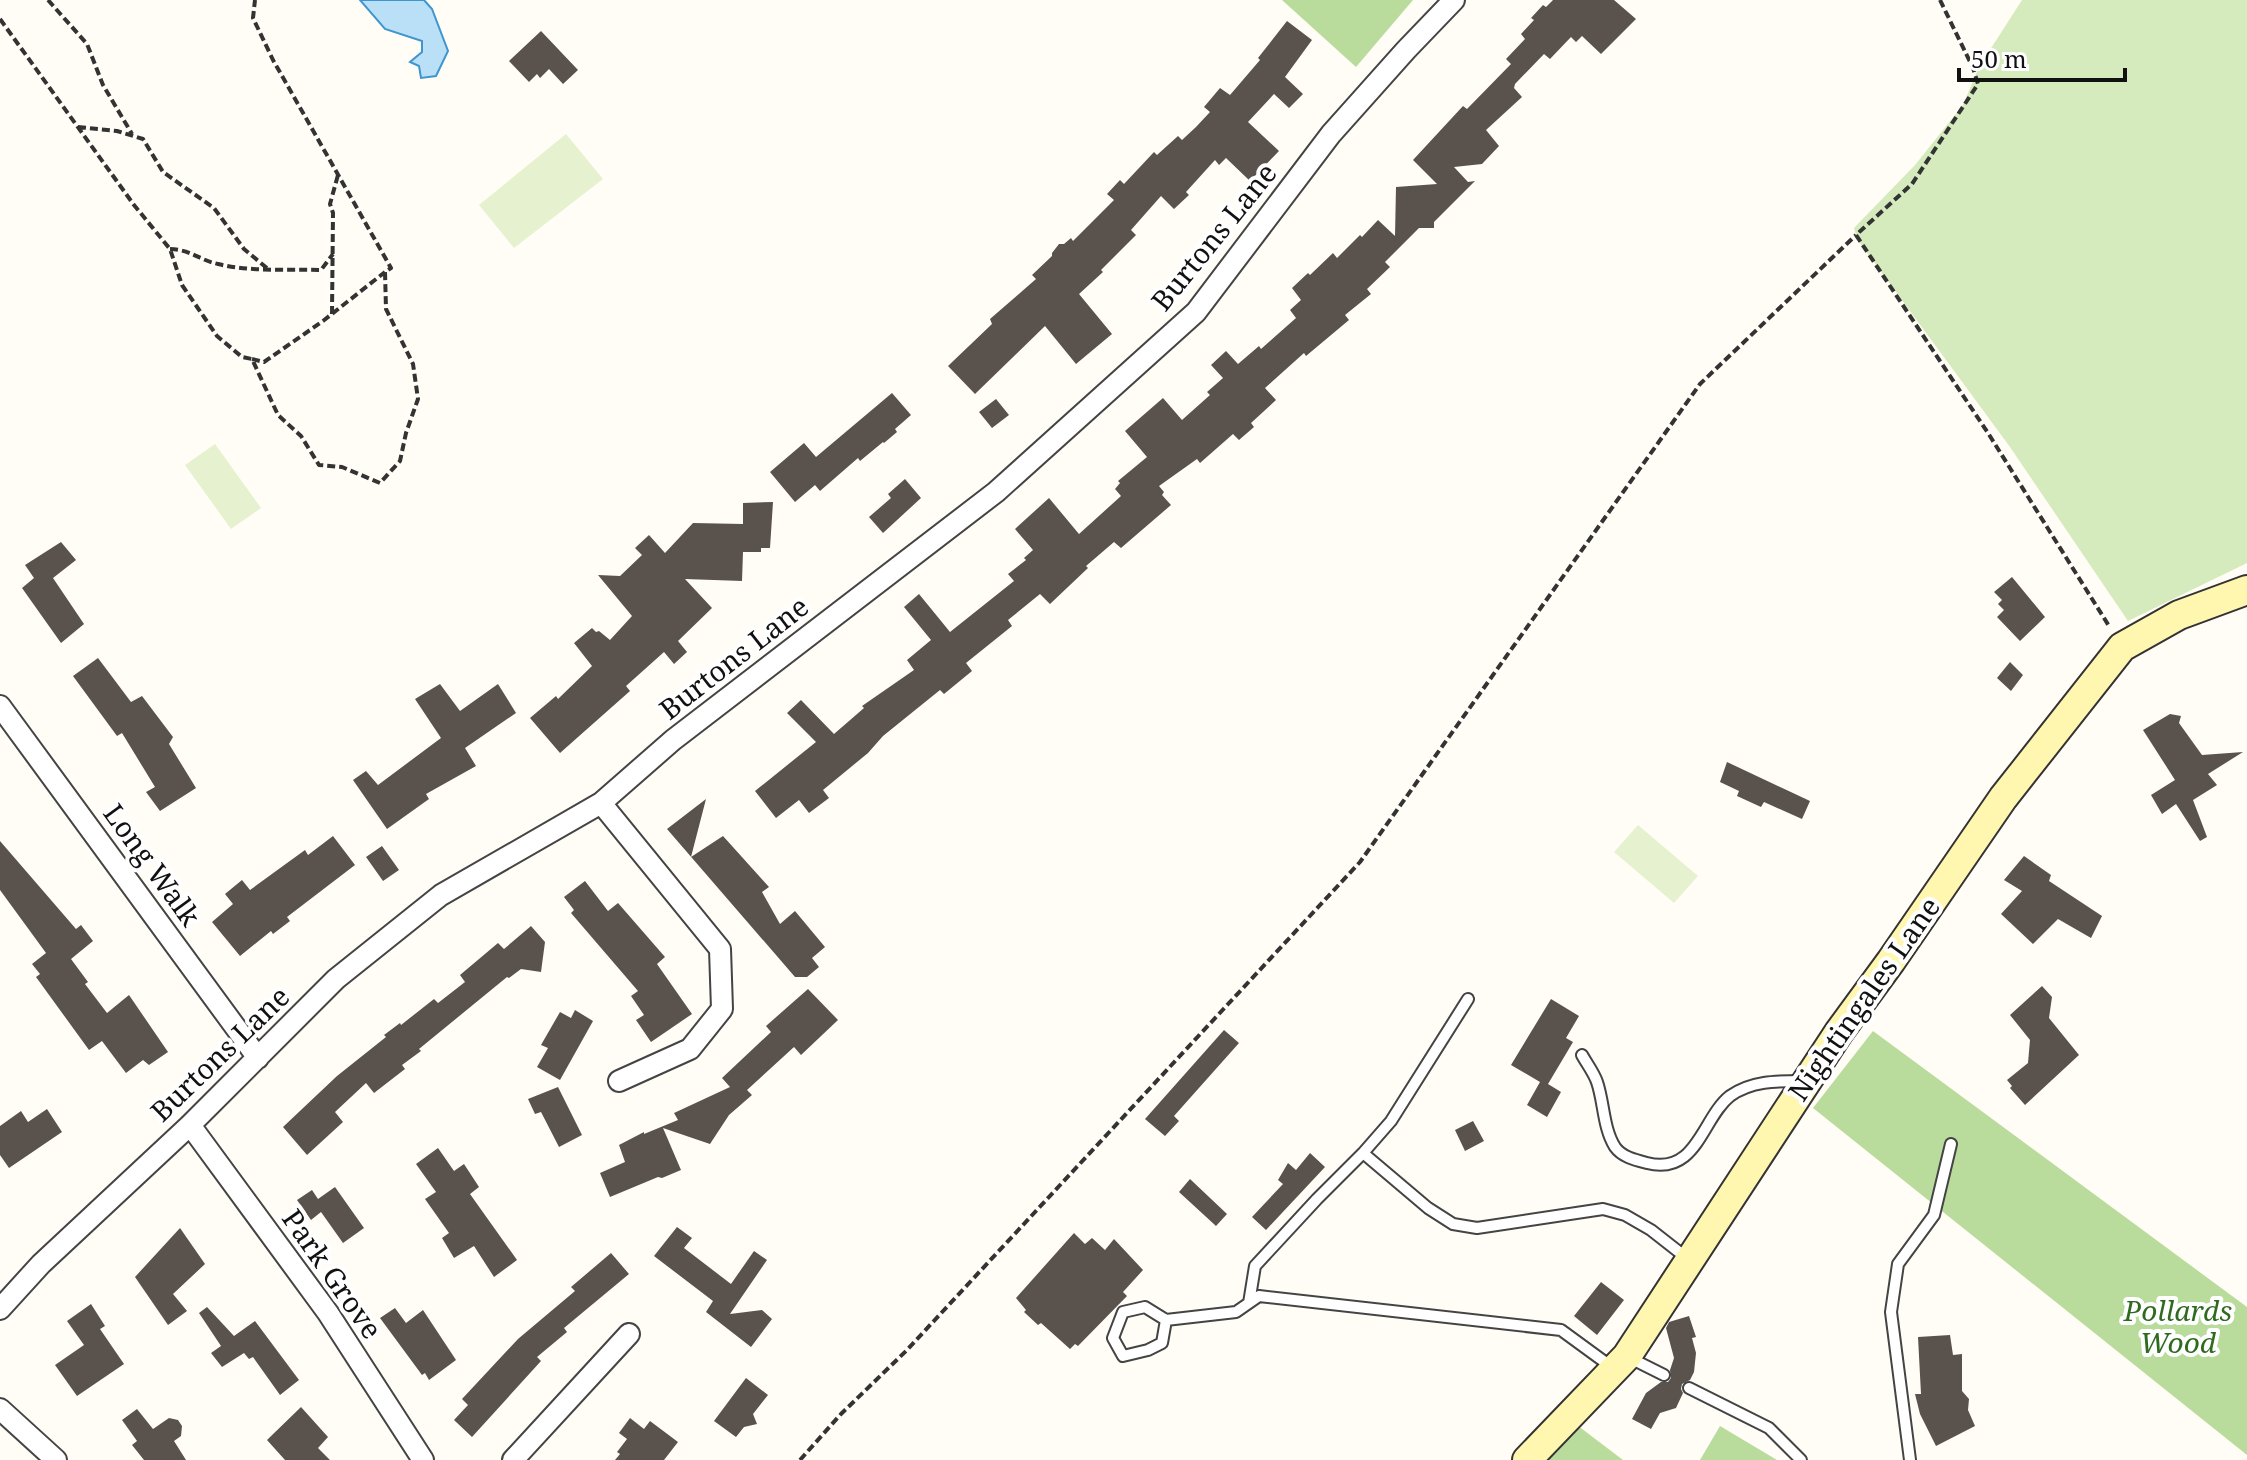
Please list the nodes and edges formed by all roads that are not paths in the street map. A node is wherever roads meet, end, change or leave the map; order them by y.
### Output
1 (1454, 0) edge
2 (2247, 590) edge
3 (0, 706) edge
4 (601, 803) junction
5 (1468, 999) dead end
6 (1582, 1055) dead end
7 (258, 1058) junction
8 (619, 1081) dead end
9 (1807, 1081) junction
10 (190, 1125) junction
11 (1951, 1144) dead end
12 (1363, 1153) junction
13 (1689, 1260) junction
14 (1249, 1303) junction
15 (0, 1309) edge
16 (1166, 1320) junction
17 (629, 1334) dead end
18 (1621, 1363) junction
19 (1664, 1375) dead end
20 (1689, 1388) dead end
21 (0, 1409) edge
22 (56, 1460) edge
23 (423, 1460) edge
24 (513, 1460) edge
25 (1527, 1460) edge
26 (1801, 1460) edge
27 (1910, 1460) edge

1 - 4 street, Burtons Lane
2 - 9 main road, Nightingales Lane
3 - 7 street, Long Walk
4 - 7 street, Burtons Lane
4 - 8 street
5 - 12 lane
6 - 9 lane
7 - 10 street, Burtons Lane
9 - 13 main road, Nightingales Lane
10 - 15 street, Burtons Lane
10 - 23 street, Park Grove
11 - 27 lane
12 - 13 lane
12 - 14 lane
13 - 18 main road, Nightingales Lane
14 - 16 lane
14 - 18 lane
16 - 16 lane
17 - 24 street
18 - 19 lane
18 - 25 main road, Nightingales Lane
20 - 26 lane
21 - 22 street

